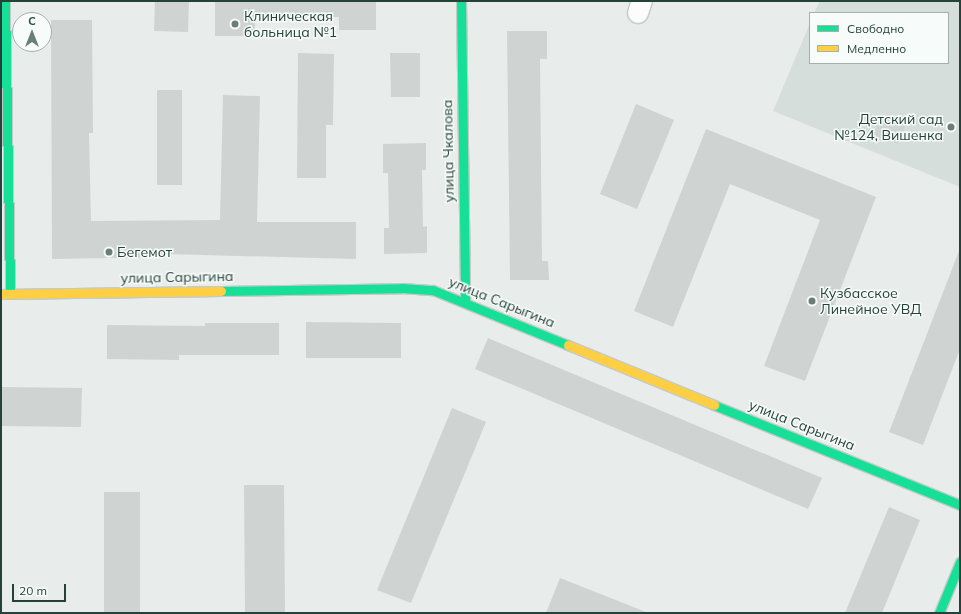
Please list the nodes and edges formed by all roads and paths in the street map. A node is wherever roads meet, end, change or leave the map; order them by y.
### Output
1 (5, 1) edge
2 (461, 1) edge
3 (6, 294) edge
4 (465, 301) junction
5 (960, 505) edge
6 (960, 562) edge
7 (939, 613) edge

1 - 3 street
2 - 4 street, улица Чкалова
3 - 4 street, улица Сарыгина
4 - 5 street, улица Сарыгина
6 - 7 street

